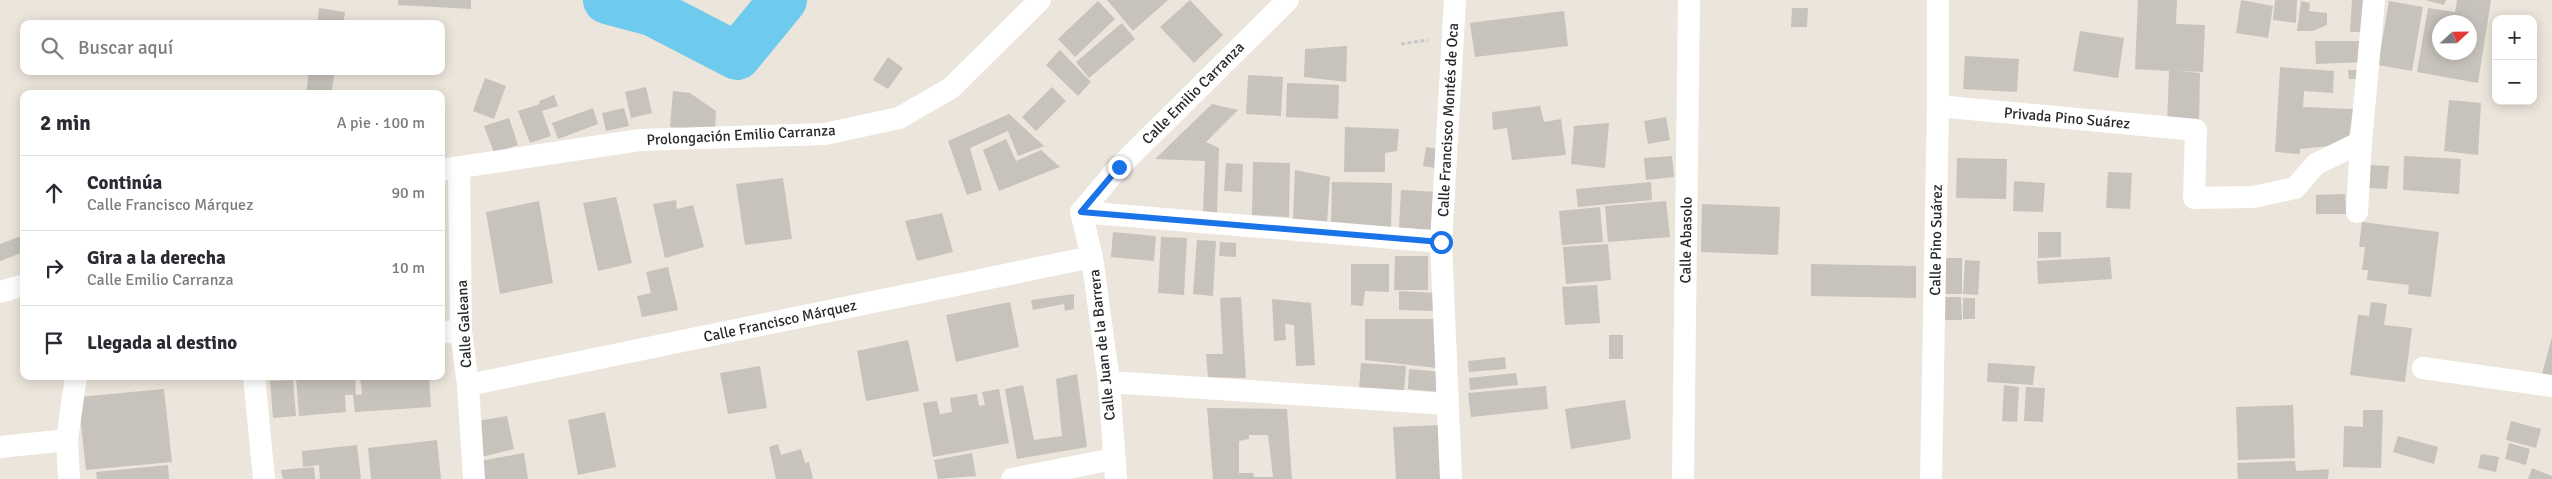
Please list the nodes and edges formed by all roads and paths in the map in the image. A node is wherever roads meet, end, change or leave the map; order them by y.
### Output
1 (1040, 0) edge
2 (1288, 0) edge
3 (1455, 0) edge
4 (1688, 0) edge
5 (1938, 0) edge
6 (2374, 0) edge
7 (1938, 106) junction
8 (2361, 142) junction
9 (450, 169) edge
10 (1081, 212) junction
11 (2357, 212) dead end
12 (1441, 242) junction
13 (1092, 257) junction
14 (20, 286) edge
15 (0, 292) edge
16 (451, 332) edge
17 (2423, 368) dead end
18 (75, 380) edge
19 (254, 380) edge
20 (1109, 382) junction
21 (468, 384) junction
22 (2552, 386) edge
23 (1448, 404) junction
24 (67, 440) junction
25 (0, 447) edge
26 (1115, 469) edge
27 (69, 479) edge
28 (264, 479) edge
29 (474, 479) edge
30 (1012, 479) edge
31 (1451, 479) edge
32 (1683, 479) edge
33 (1931, 479) edge

1 - 9 street, Prolongación Emilio Carranza
2 - 10 street, Calle Emilio Carranza
3 - 12 street, Calle Francisco Montés de Oca
4 - 32 street, Calle Abasolo
5 - 7 street, Calle Pino Suárez
6 - 8 street
7 - 8 street, Privada Pino Suárez
7 - 33 street, Calle Pino Suárez
8 - 11 street
9 - 16 street, Calle Galeana
10 - 12 street
10 - 13 street, Calle Juan de la Barrera
12 - 23 street, Calle Francisco Montés de Oca
13 - 20 street, Calle Juan de la Barrera
13 - 21 street, Calle Francisco Márquez
14 - 15 street
16 - 21 street, Calle Galeana
17 - 22 street
18 - 24 street
19 - 28 street
20 - 23 street
20 - 26 street, Calle Juan de la Barrera
21 - 29 street, Calle Galeana
23 - 31 street, Calle Francisco Montés de Oca
24 - 25 street
24 - 27 street
26 - 30 street

